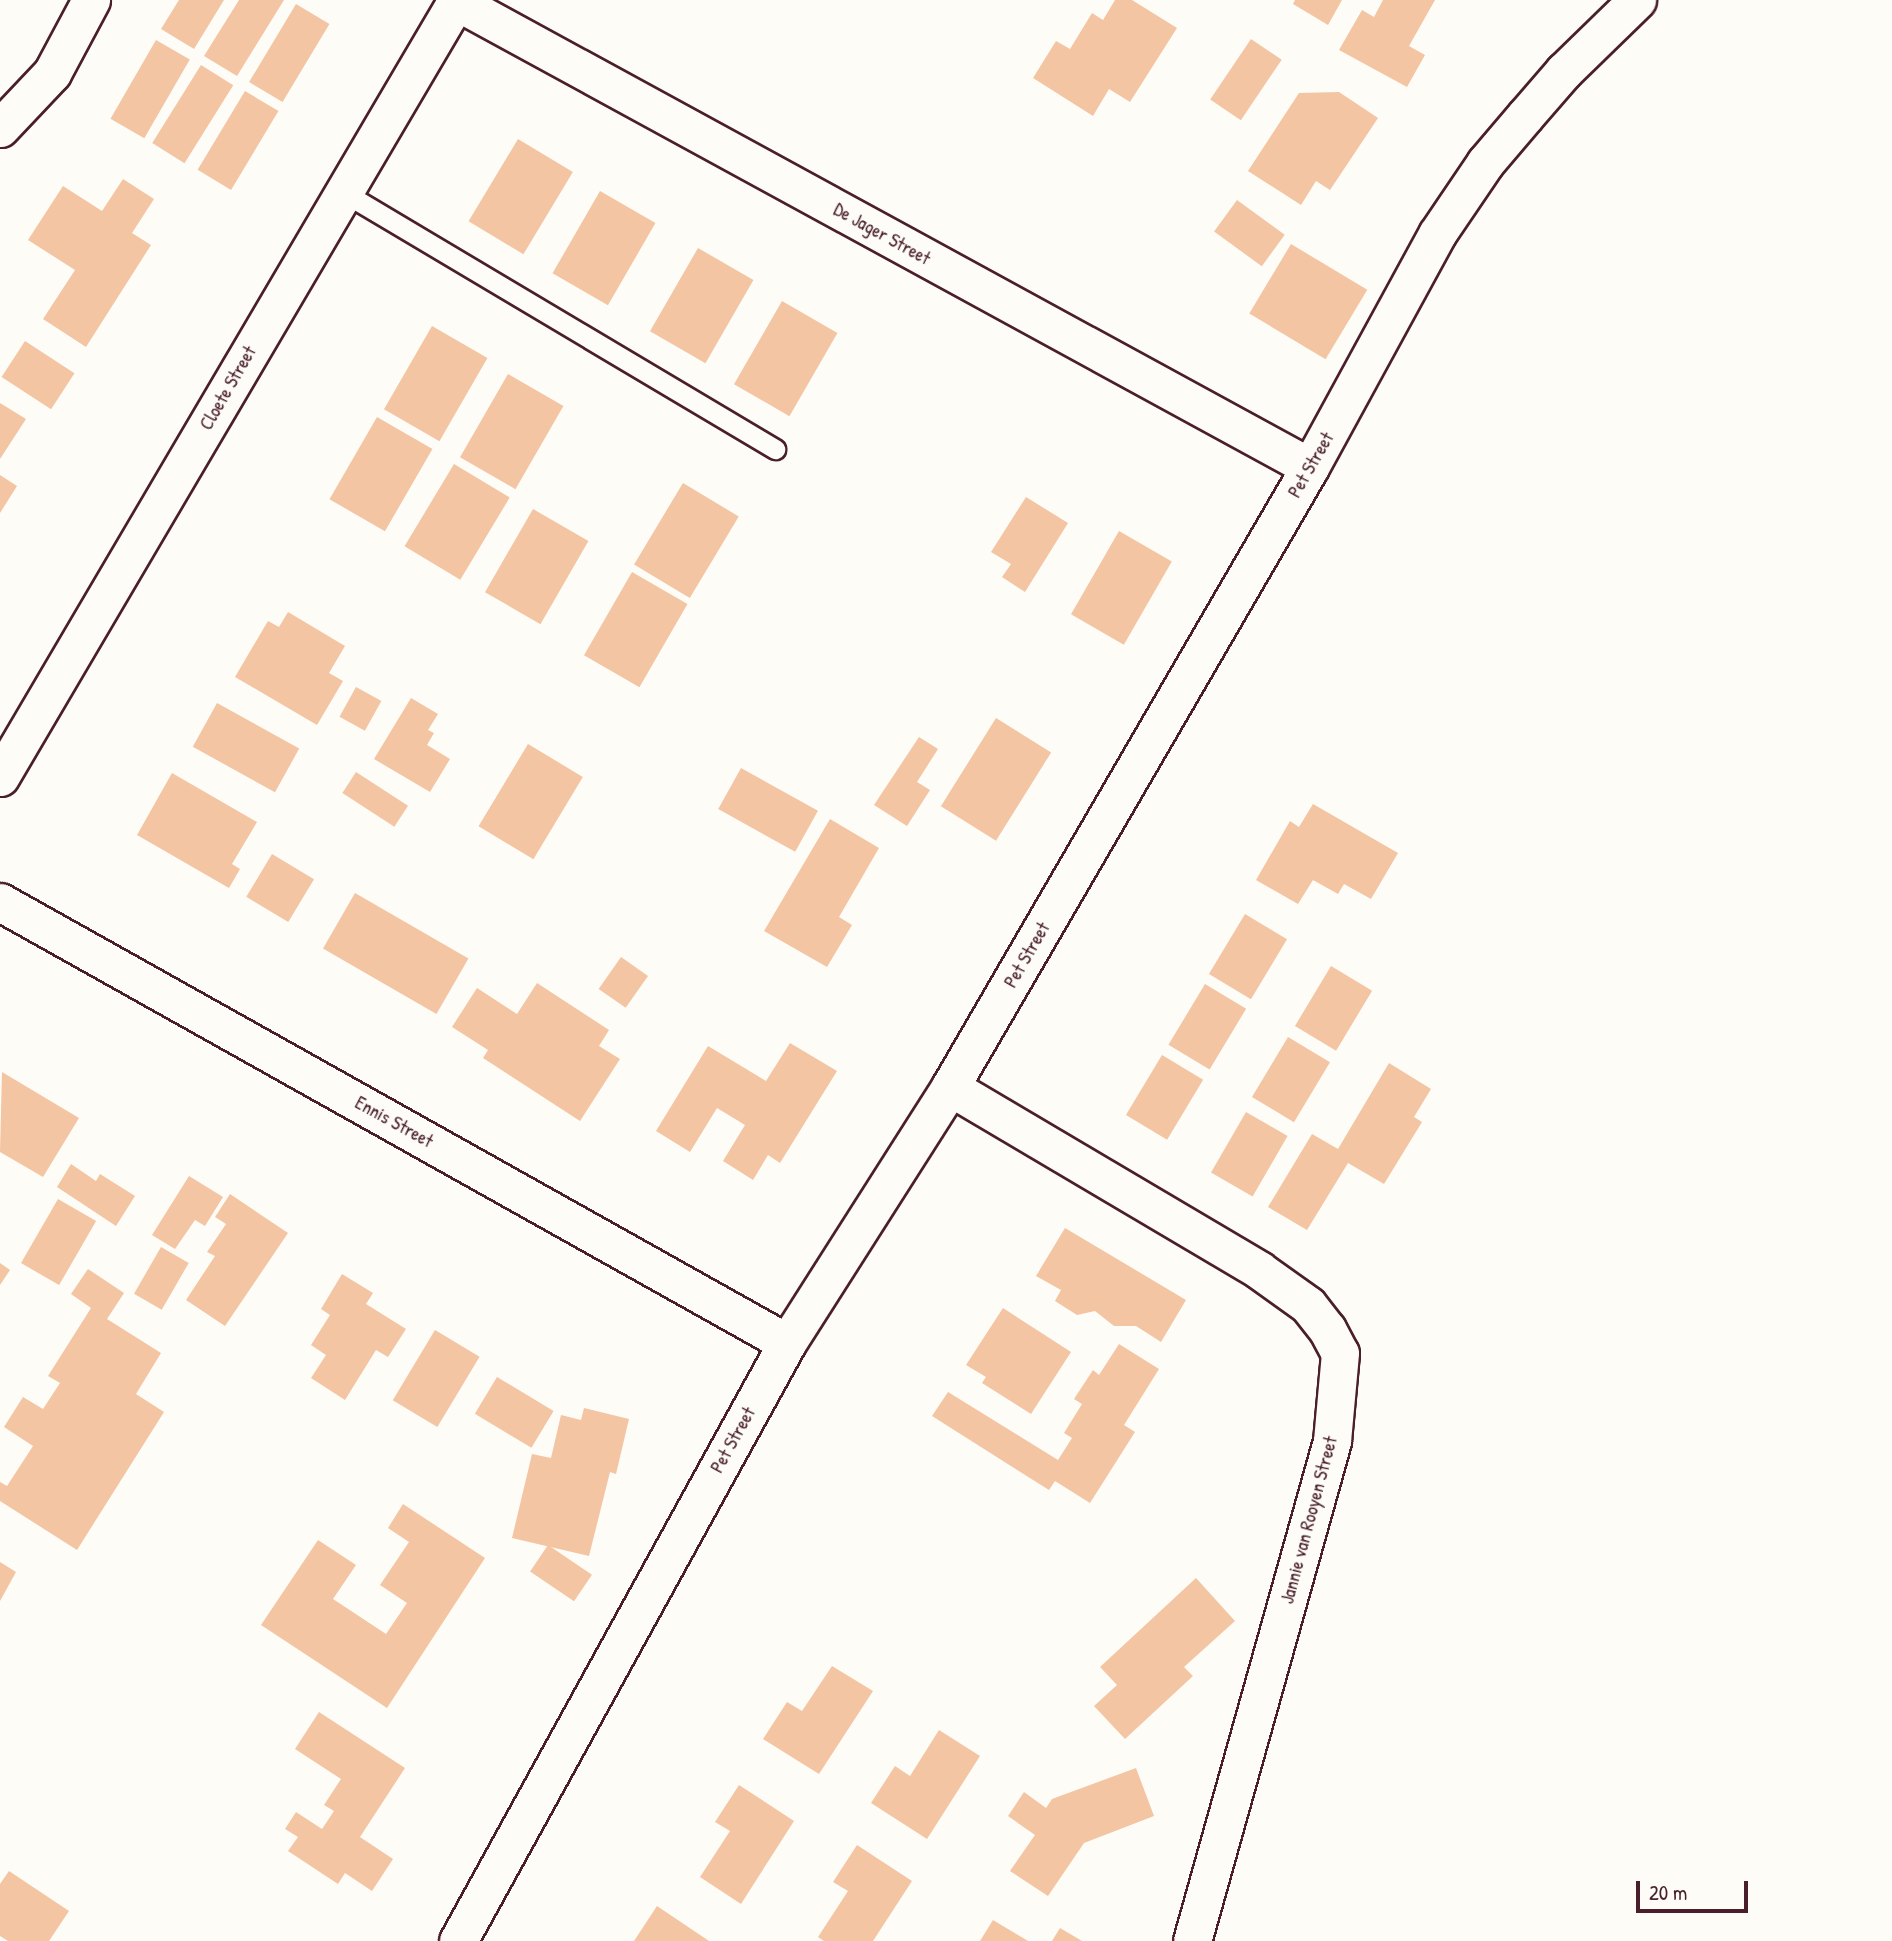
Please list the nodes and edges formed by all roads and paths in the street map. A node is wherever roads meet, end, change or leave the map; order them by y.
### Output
1 (91, 0) edge
2 (1637, 0) edge
3 (456, 1) edge
4 (0, 128) edge
5 (343, 192) junction
6 (775, 449) dead end
7 (1310, 467) junction
8 (0, 777) edge
9 (0, 902) edge
10 (950, 1087) junction
11 (787, 1343) junction
12 (458, 1941) edge
13 (1192, 1941) edge

1 - 4 street
2 - 7 street, Pet Street
3 - 5 street, Cloete Street
3 - 7 street, De Jager Street
5 - 6 lane
5 - 8 street, Cloete Street
7 - 10 street, Pet Street
9 - 11 street, Ennis Street
10 - 11 street, Pet Street
10 - 13 street, Jannie van Rooyen Street
11 - 12 street, Pet Street

